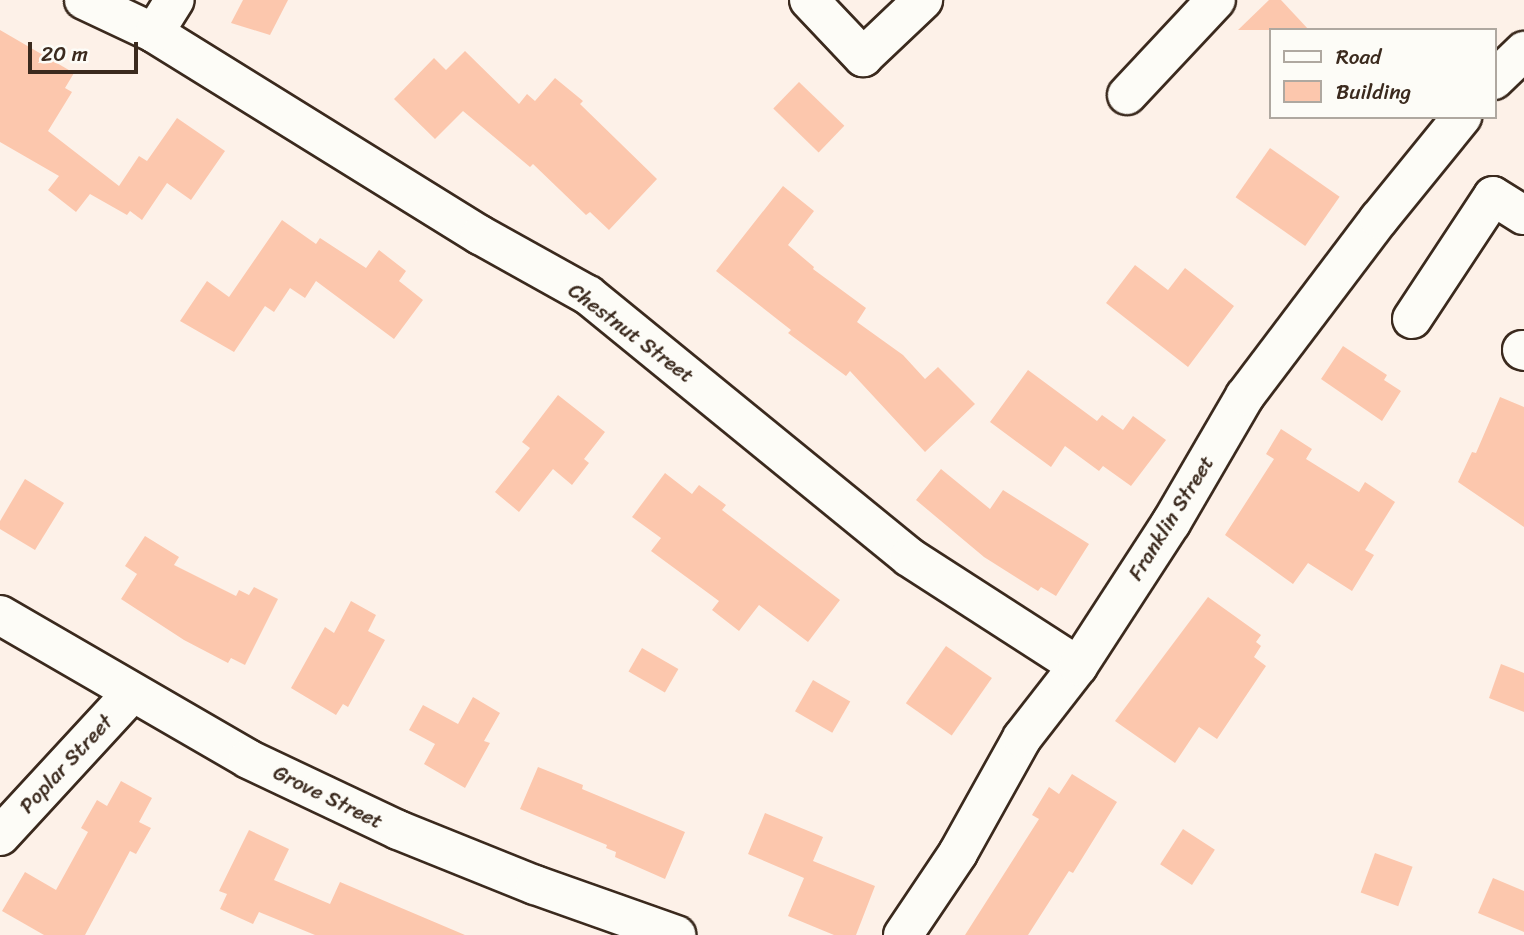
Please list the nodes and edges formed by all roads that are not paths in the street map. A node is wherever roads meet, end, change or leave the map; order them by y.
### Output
1 (84, 0) edge
2 (175, 0) edge
3 (809, 0) edge
4 (923, 0) edge
5 (1216, 0) edge
6 (154, 33) junction
7 (1127, 94) dead end
8 (1460, 119) edge
9 (1524, 215) edge
10 (1412, 318) dead end
11 (0, 615) edge
12 (1077, 666) junction
13 (132, 692) junction
14 (0, 836) edge
15 (676, 935) edge
16 (903, 935) edge

1 - 6 street, Chestnut Street
2 - 6 street
3 - 4 street
5 - 7 street
6 - 12 street, Chestnut Street
8 - 12 street, Franklin Street
9 - 10 street
11 - 13 street, Grove Street
12 - 16 street, Franklin Street
13 - 14 street, Poplar Street
13 - 15 street, Grove Street

